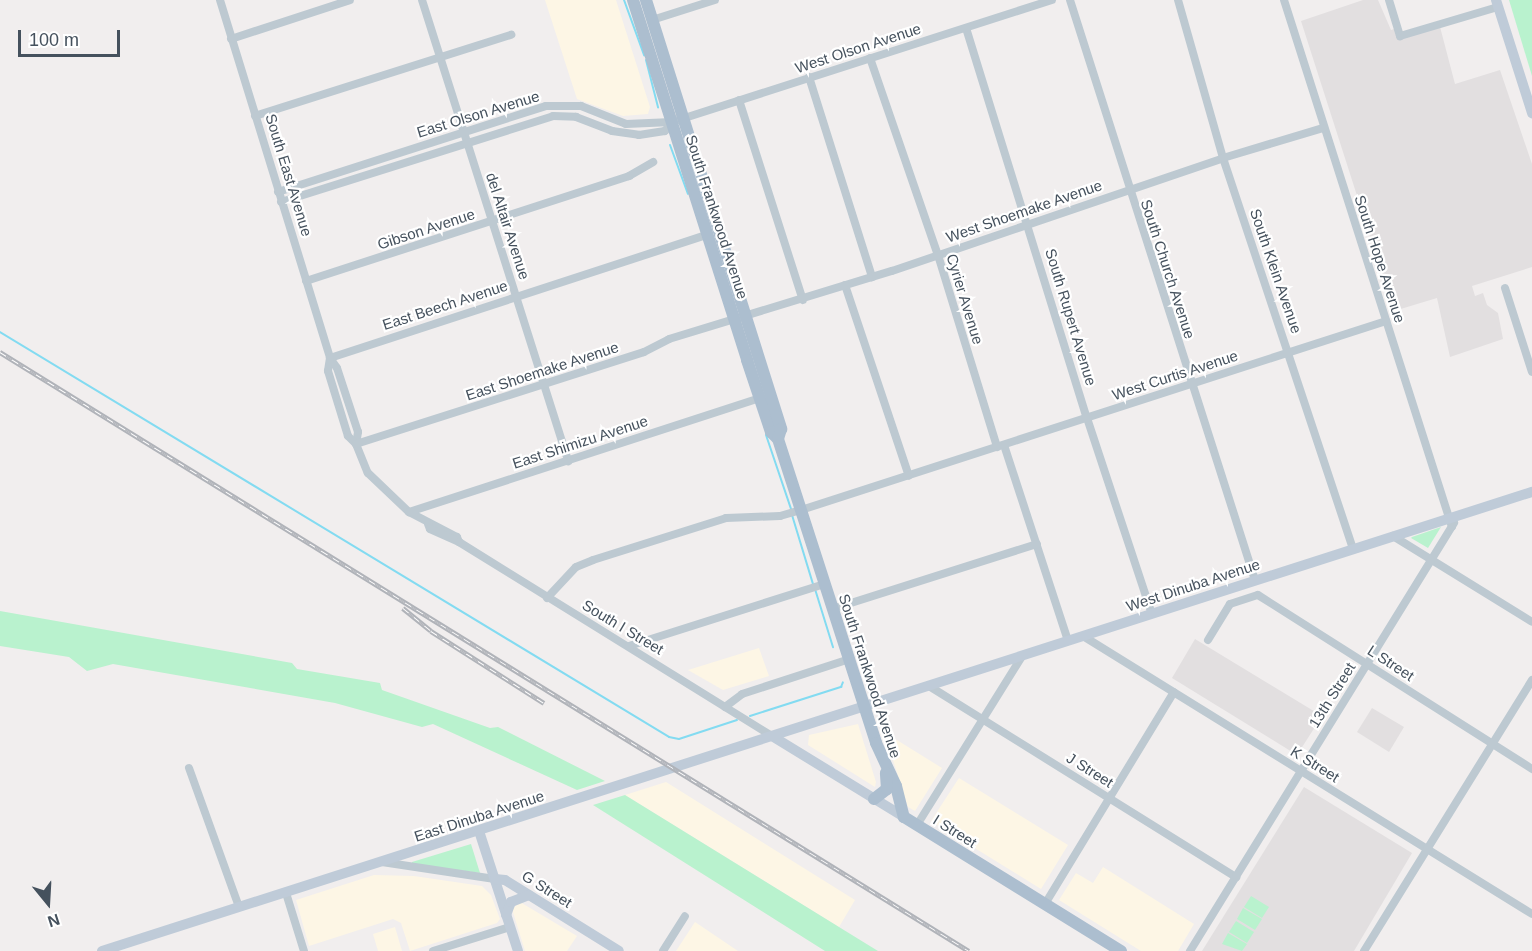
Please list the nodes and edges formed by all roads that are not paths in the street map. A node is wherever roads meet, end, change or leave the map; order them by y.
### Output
1 (220, 0) edge
2 (350, 0) edge
3 (422, 0) edge
4 (633, 0) edge
5 (646, 0) edge
6 (715, 0) edge
7 (1052, 0) edge
8 (1070, 0) edge
9 (1178, 0) edge
10 (1284, 0) edge
11 (1389, 0) edge
12 (1497, 3) edge
13 (652, 20) junction
14 (966, 28) junction
15 (511, 35) dead end
16 (231, 39) junction
17 (440, 57) junction
18 (870, 58) junction
19 (809, 78) junction
20 (739, 100) junction
21 (1532, 112) edge
22 (255, 116) junction
23 (677, 120) junction
24 (1323, 128) junction
25 (464, 132) junction
26 (467, 142) junction
27 (1223, 158) junction
28 (653, 162) dead end
29 (1128, 190) junction
30 (278, 192) junction
31 (281, 202) junction
32 (492, 221) junction
33 (1028, 223) junction
34 (707, 235) junction
35 (938, 255) junction
36 (872, 277) junction
37 (306, 281) junction
38 (845, 285) junction
39 (1505, 288) dead end
40 (515, 296) junction
41 (802, 300) junction
42 (739, 317) junction
43 (1386, 321) junction
44 (1290, 352) junction
45 (330, 358) junction
46 (1532, 372) edge
47 (543, 384) junction
48 (1192, 384) junction
49 (760, 398) junction
50 (1087, 418) junction
51 (778, 439) junction
52 (356, 444) junction
53 (1001, 446) junction
54 (568, 461) junction
55 (909, 476) junction
56 (1532, 492) edge
57 (801, 510) junction
58 (409, 512) junction
59 (1453, 520) junction
60 (1393, 536) junction
61 (1037, 544) junction
62 (1353, 549) junction
63 (1431, 559) junction
64 (1255, 580) junction
65 (824, 584) junction
66 (547, 598) junction
67 (832, 609) junction
68 (1152, 614) junction
69 (1532, 622) edge
70 (1083, 636) junction
71 (1068, 640) junction
72 (1208, 640) dead end
73 (629, 646) junction
74 (1022, 656) junction
75 (850, 660) junction
76 (1367, 664) junction
77 (1532, 680) edge
78 (929, 686) junction
79 (1174, 692) junction
80 (725, 707) junction
81 (864, 707) junction
82 (982, 719) junction
83 (772, 736) junction
84 (1492, 744) junction
85 (189, 768) dead end
86 (1532, 768) edge
87 (1300, 771) junction
88 (886, 772) junction
89 (1109, 798) junction
90 (874, 799) junction
91 (904, 817) junction
92 (917, 825) junction
93 (479, 831) junction
94 (1427, 850) junction
95 (382, 862) junction
96 (1236, 877) junction
97 (495, 879) junction
98 (286, 893) junction
99 (529, 895) junction
100 (1045, 904) junction
101 (239, 908) junction
102 (1532, 914) edge
103 (685, 916) dead end
104 (508, 921) junction
105 (102, 951) edge
106 (304, 951) edge
107 (433, 951) edge
108 (518, 951) edge
109 (619, 951) edge
110 (663, 951) edge
111 (1121, 951) edge
112 (1190, 951) edge
113 (1364, 951) edge

1 - 16 street, South East Avenue
2 - 16 street
3 - 17 street, del Altair Avenue
4 - 23 main road, South Frankwood Avenue
5 - 13 main road, South Frankwood Avenue
6 - 13 street
7 - 14 street, West Olson Avenue
8 - 29 street, South Church Avenue
9 - 27 street, South Klein Avenue
10 - 24 street, South Hope Avenue
11 - 12 street
12 - 21 street
13 - 23 main road, South Frankwood Avenue
14 - 18 street, West Olson Avenue
14 - 33 street, South Rupert Avenue
15 - 17 street
16 - 22 street, South East Avenue
17 - 22 street
17 - 25 street, del Altair Avenue
18 - 19 street, West Olson Avenue
18 - 35 street, Cyrier Avenue
19 - 20 street, West Olson Avenue
19 - 36 street
20 - 23 street, West Olson Avenue
20 - 41 street
22 - 30 street, South East Avenue
23 - 25 street, East Olson Avenue
23 - 26 street, East Olson Avenue
23 - 34 main road, South Frankwood Avenue
23 - 42 main road, South Frankwood Avenue
24 - 27 street, West Shoemake Avenue
24 - 43 street, South Hope Avenue
25 - 26 street, del Altair Avenue
25 - 30 street, East Olson Avenue
26 - 31 street, East Olson Avenue
26 - 32 street, del Altair Avenue
27 - 29 street, West Shoemake Avenue
27 - 44 street, South Klein Avenue
28 - 32 street, Gibson Avenue
29 - 33 street, West Shoemake Avenue
29 - 48 street, South Church Avenue
30 - 31 street, South East Avenue
31 - 37 street, South East Avenue
32 - 37 street, Gibson Avenue
32 - 40 street, del Altair Avenue
33 - 35 street, West Shoemake Avenue
33 - 50 street, South Rupert Avenue
34 - 40 street, East Beech Avenue
34 - 42 main road, South Frankwood Avenue
35 - 36 street, West Shoemake Avenue
35 - 53 street, Cyrier Avenue
36 - 38 street, West Shoemake Avenue
37 - 45 street, South East Avenue
38 - 41 street, West Shoemake Avenue
38 - 55 street
39 - 46 street
40 - 45 street, East Beech Avenue
40 - 47 street, del Altair Avenue
41 - 42 street, West Shoemake Avenue
42 - 47 street, East Shoemake Avenue
42 - 49 main road, South Frankwood Avenue
42 - 51 main road, South Frankwood Avenue
43 - 44 street, West Curtis Avenue
43 - 59 street, South Hope Avenue
44 - 48 street, West Curtis Avenue
44 - 62 street, South Klein Avenue
45 - 52 street, South East Avenue
47 - 52 street, East Shoemake Avenue
47 - 54 street, del Altair Avenue
48 - 50 street, West Curtis Avenue
48 - 64 street, South Church Avenue
49 - 51 main road, South Frankwood Avenue
49 - 54 street, East Shimizu Avenue
50 - 53 street, West Curtis Avenue
50 - 68 street, South Rupert Avenue
51 - 57 main road, South Frankwood Avenue
52 - 58 street, South I Street
53 - 55 street, West Curtis Avenue
53 - 61 street, Cyrier Avenue
54 - 58 street, East Shimizu Avenue
55 - 57 street, West Curtis Avenue
56 - 59 street, West Dinuba Avenue
57 - 65 main road, South Frankwood Avenue
57 - 66 street, West Curtis Avenue
58 - 66 street, South I Street
59 - 60 street, West Dinuba Avenue
59 - 63 street, 13th Street
60 - 62 street, West Dinuba Avenue
60 - 63 street
61 - 67 street
61 - 71 street, Cyrier Avenue
62 - 64 street, West Dinuba Avenue
63 - 69 street
63 - 76 street, 13th Street
64 - 68 street, West Dinuba Avenue
65 - 67 main road, South Frankwood Avenue
65 - 73 street
66 - 73 street, South I Street
67 - 75 main road, South Frankwood Avenue
68 - 70 street, West Dinuba Avenue
70 - 71 street, West Dinuba Avenue
70 - 79 street, K Street
71 - 74 street, West Dinuba Avenue
72 - 76 street, L Street
73 - 80 street, South I Street
74 - 78 street, West Dinuba Avenue
74 - 82 street
75 - 80 street
75 - 81 main road, South Frankwood Avenue
76 - 84 street, L Street
76 - 87 street, 13th Street
77 - 84 street
78 - 81 street, West Dinuba Avenue
78 - 82 street, J Street
79 - 87 street, K Street
79 - 89 street
80 - 83 street, South I Street
81 - 83 street, East Dinuba Avenue
81 - 88 main road, South Frankwood Avenue
82 - 89 street, J Street
82 - 92 street
83 - 90 street, I Street
83 - 93 street, East Dinuba Avenue
84 - 86 street, L Street
84 - 94 street
85 - 101 street
87 - 94 street, K Street
87 - 96 street, 13th Street
88 - 90 main road
88 - 91 main road, South Frankwood Avenue
89 - 96 street, J Street
89 - 100 street
90 - 91 street, I Street
91 - 92 main road, I Street
92 - 100 main road, I Street
93 - 95 street, East Dinuba Avenue
93 - 97 street
94 - 102 street, K Street
94 - 113 street
95 - 97 street, G Street
95 - 98 street, East Dinuba Avenue
96 - 112 street, 13th Street
97 - 99 street, G Street
97 - 104 street
98 - 101 street, East Dinuba Avenue
98 - 106 street
99 - 104 street
99 - 109 street, G Street
100 - 111 main road, I Street
101 - 105 street, East Dinuba Avenue
103 - 110 street
104 - 107 street
104 - 108 street

